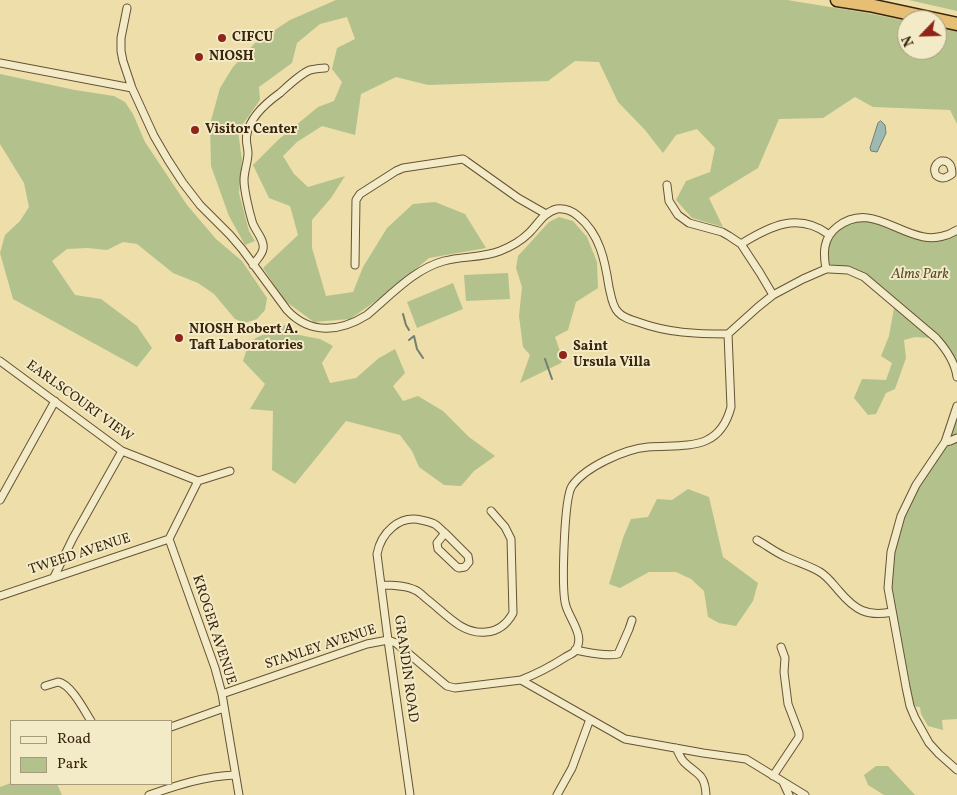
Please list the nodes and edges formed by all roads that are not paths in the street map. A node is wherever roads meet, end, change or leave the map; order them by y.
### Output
1 (837, 0) edge
2 (882, 0) edge
3 (127, 8) dead end
4 (957, 16) edge
5 (957, 24) edge
6 (0, 63) edge
7 (325, 68) dead end
8 (132, 88) junction
9 (666, 185) dead end
10 (546, 214) junction
11 (957, 230) edge
12 (828, 234) junction
13 (741, 244) junction
14 (253, 265) junction
15 (356, 265) dead end
16 (826, 269) junction
17 (773, 295) junction
18 (728, 334) junction
19 (0, 361) edge
20 (957, 377) edge
21 (55, 401) junction
22 (957, 406) edge
23 (957, 438) edge
24 (945, 442) junction
25 (122, 451) junction
26 (230, 471) dead end
27 (198, 481) junction
28 (0, 500) edge
29 (491, 511) dead end
30 (445, 533) junction
31 (169, 539) junction
32 (758, 540) dead end
33 (54, 577) junction
34 (381, 585) junction
35 (0, 596) edge
36 (892, 612) junction
37 (632, 620) dead end
38 (388, 640) junction
39 (781, 647) dead end
40 (575, 650) junction
41 (521, 680) junction
42 (45, 686) dead end
43 (222, 694) junction
44 (224, 708) junction
45 (590, 719) junction
46 (91, 720) edge
47 (172, 727) edge
48 (676, 748) junction
49 (957, 770) edge
50 (235, 775) junction
51 (773, 776) junction
52 (783, 782) junction
53 (149, 795) edge
54 (239, 795) edge
55 (410, 795) edge
56 (556, 795) edge
57 (706, 795) edge
58 (789, 795) edge
59 (805, 795) edge

1 - 5 highway
2 - 4 highway
3 - 8 street
6 - 8 street
7 - 14 street
8 - 14 street
9 - 13 street
10 - 14 street
10 - 15 street
10 - 18 street
11 - 12 street
12 - 13 street
12 - 16 street
13 - 17 street
16 - 17 street
16 - 20 street
17 - 18 street
18 - 40 street
19 - 21 street, EARLSCOURT VIEW
21 - 25 street, EARLSCOURT VIEW
21 - 28 street
22 - 24 street
23 - 24 street
24 - 36 street
25 - 27 street, EARLSCOURT VIEW
25 - 33 street
26 - 27 street
27 - 31 street
29 - 34 street
30 - 30 street
30 - 34 street, GRANDIN ROAD
31 - 33 street, TWEED AVENUE
31 - 43 street, KROGER AVENUE
32 - 36 street
33 - 35 street, TWEED AVENUE
34 - 38 street, GRANDIN ROAD
36 - 49 street
37 - 40 street
38 - 41 street, STANLEY AVENUE
38 - 43 street, STANLEY AVENUE
38 - 55 street, GRANDIN ROAD
39 - 51 street
40 - 41 street, STANLEY AVENUE
41 - 45 street
42 - 46 street
43 - 44 street, KROGER AVENUE
44 - 47 street
44 - 50 street, KROGER AVENUE
45 - 48 street
45 - 56 street
48 - 51 street
48 - 57 street
50 - 53 street
50 - 54 street, KROGER AVENUE
51 - 52 street
52 - 58 street
52 - 59 street

